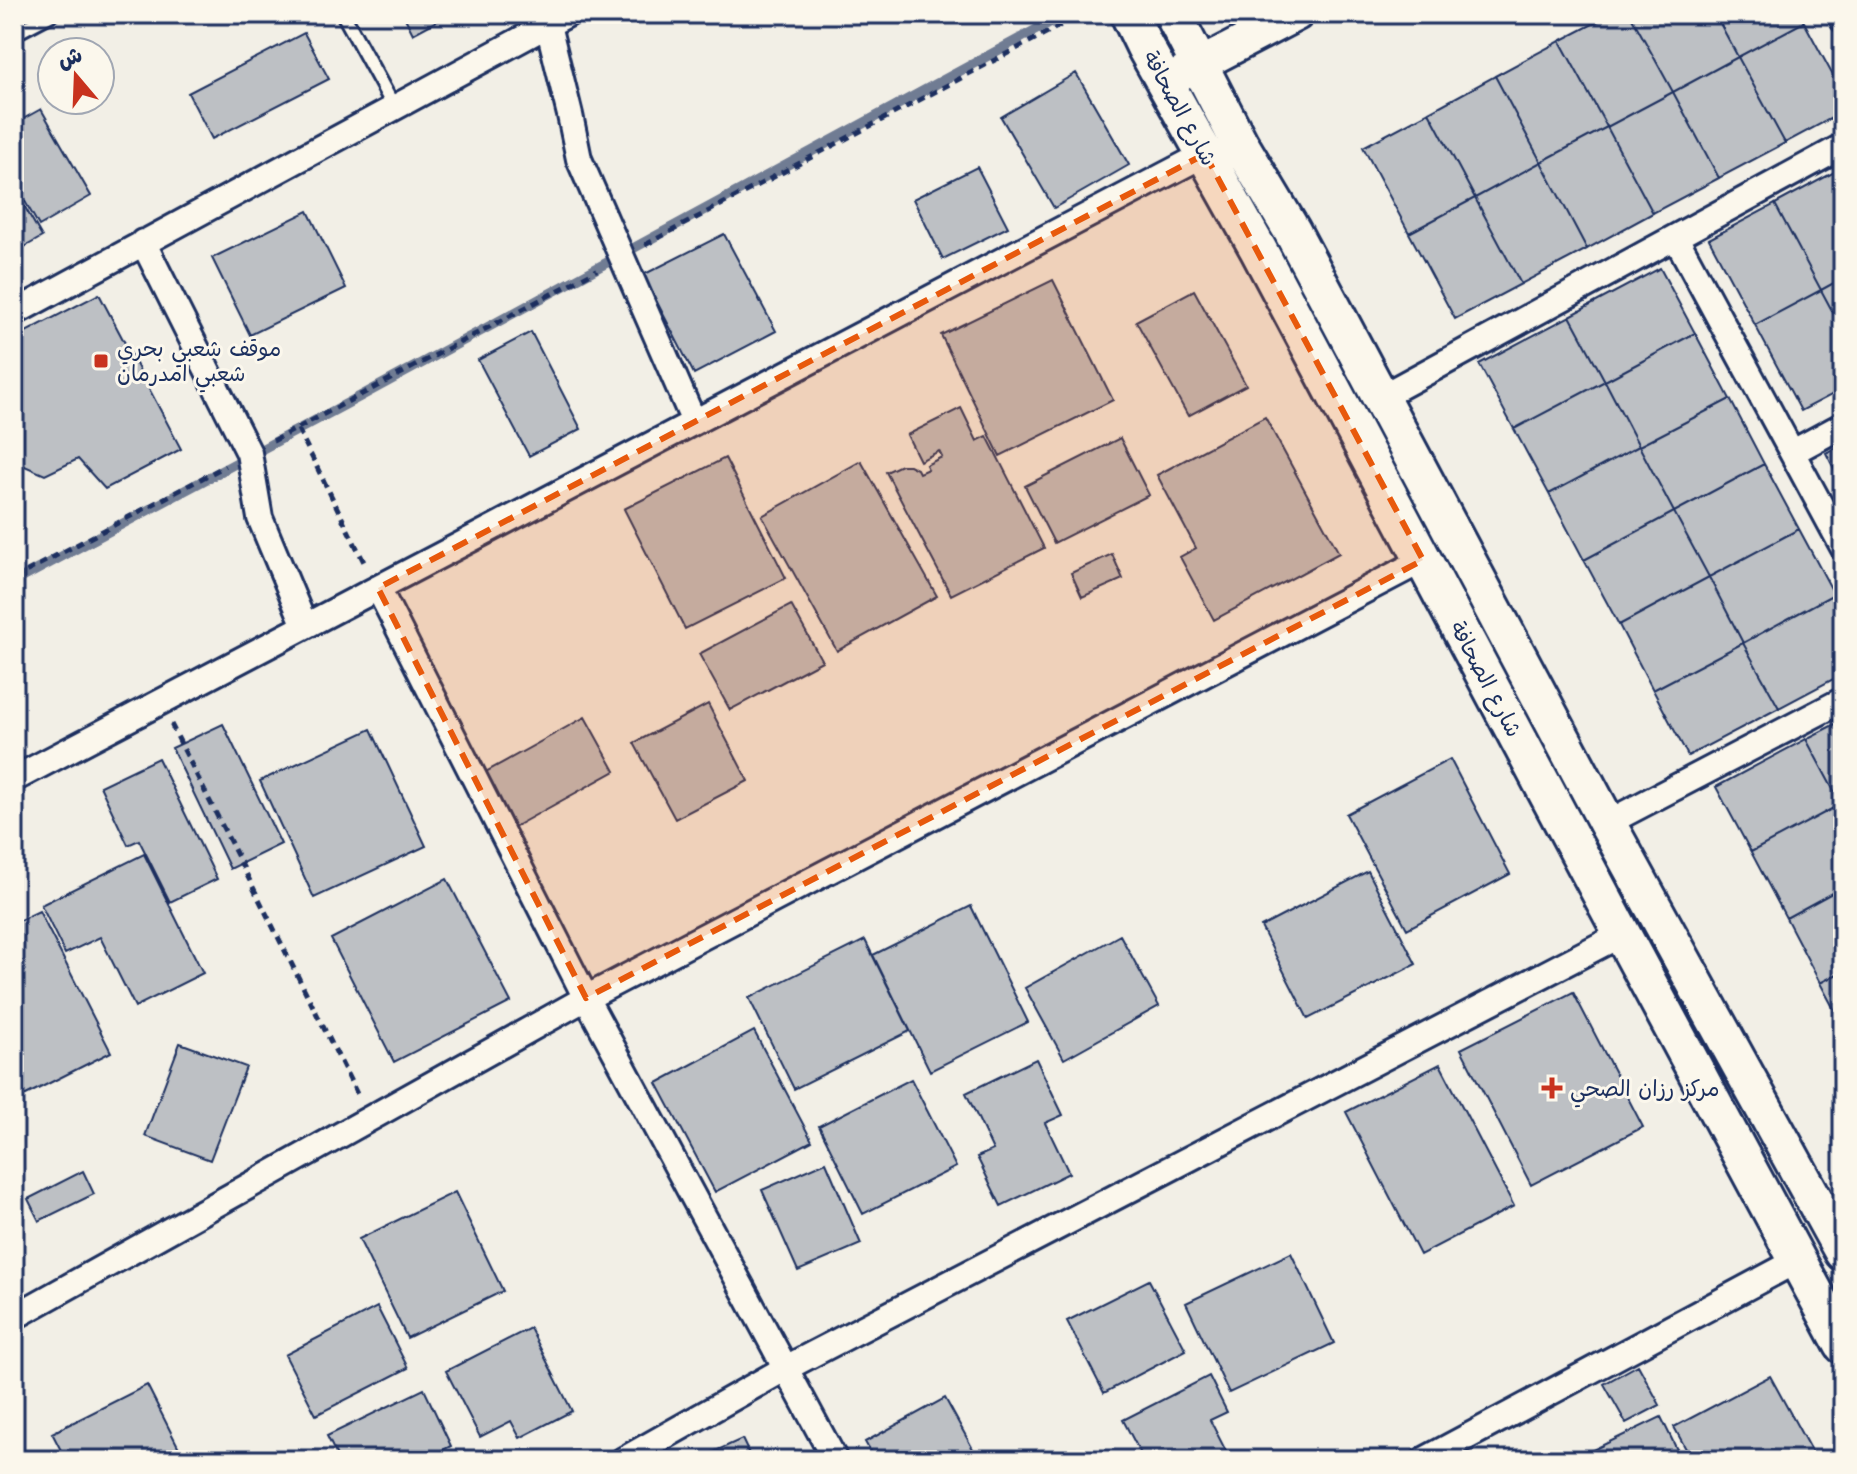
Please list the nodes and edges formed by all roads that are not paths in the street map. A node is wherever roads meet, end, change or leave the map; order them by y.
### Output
1 (52, 14) edge
2 (343, 14) edge
3 (1129, 14) edge
4 (1173, 14) edge
5 (1297, 14) edge
6 (1840, 14) edge
7 (558, 19) edge
8 (1843, 20) edge
9 (14, 34) edge
10 (1201, 64) junction
11 (1166, 82) junction
12 (394, 107) junction
13 (1843, 146) edge
14 (1205, 154) junction
15 (1676, 238) junction
16 (143, 242) junction
17 (14, 313) edge
18 (1381, 397) junction
19 (694, 422) junction
20 (1843, 425) edge
21 (1793, 452) junction
22 (1843, 547) edge
23 (1423, 560) junction
24 (378, 588) junction
25 (305, 626) junction
26 (1843, 700) edge
27 (14, 779) edge
28 (1607, 823) junction
29 (1622, 934) junction
30 (586, 998) junction
31 (1843, 1250) edge
32 (1798, 1260) junction
33 (14, 1317) edge
34 (1843, 1345) edge
35 (786, 1368) junction
36 (623, 1460) edge
37 (835, 1460) edge
38 (1424, 1460) edge

1 - 9 lane
2 - 12 lane
3 - 11 main road, شارع الصحافة
4 - 10 main road, شارع الصحافة
5 - 10 street
6 - 8 street
7 - 12 street
7 - 19 street
10 - 11 street
10 - 18 main road, شارع الصحافة
11 - 14 main road, شارع الصحافة
12 - 16 street
13 - 15 street
14 - 19 street
14 - 23 main road, شارع الصحافة
15 - 18 street
15 - 21 street
16 - 17 street
16 - 25 street
18 - 28 main road, شارع الصحافة
19 - 24 street
20 - 21 street
21 - 22 street
23 - 29 main road, شارع الصحافة
23 - 30 street
24 - 25 street
24 - 30 street
25 - 27 street
26 - 28 street
28 - 31 main road, شارع الصحافة
29 - 32 main road, شارع الصحافة
29 - 35 street
30 - 33 street
30 - 35 street
32 - 34 main road, شارع الصحافة
32 - 38 street
35 - 36 street
35 - 37 street

